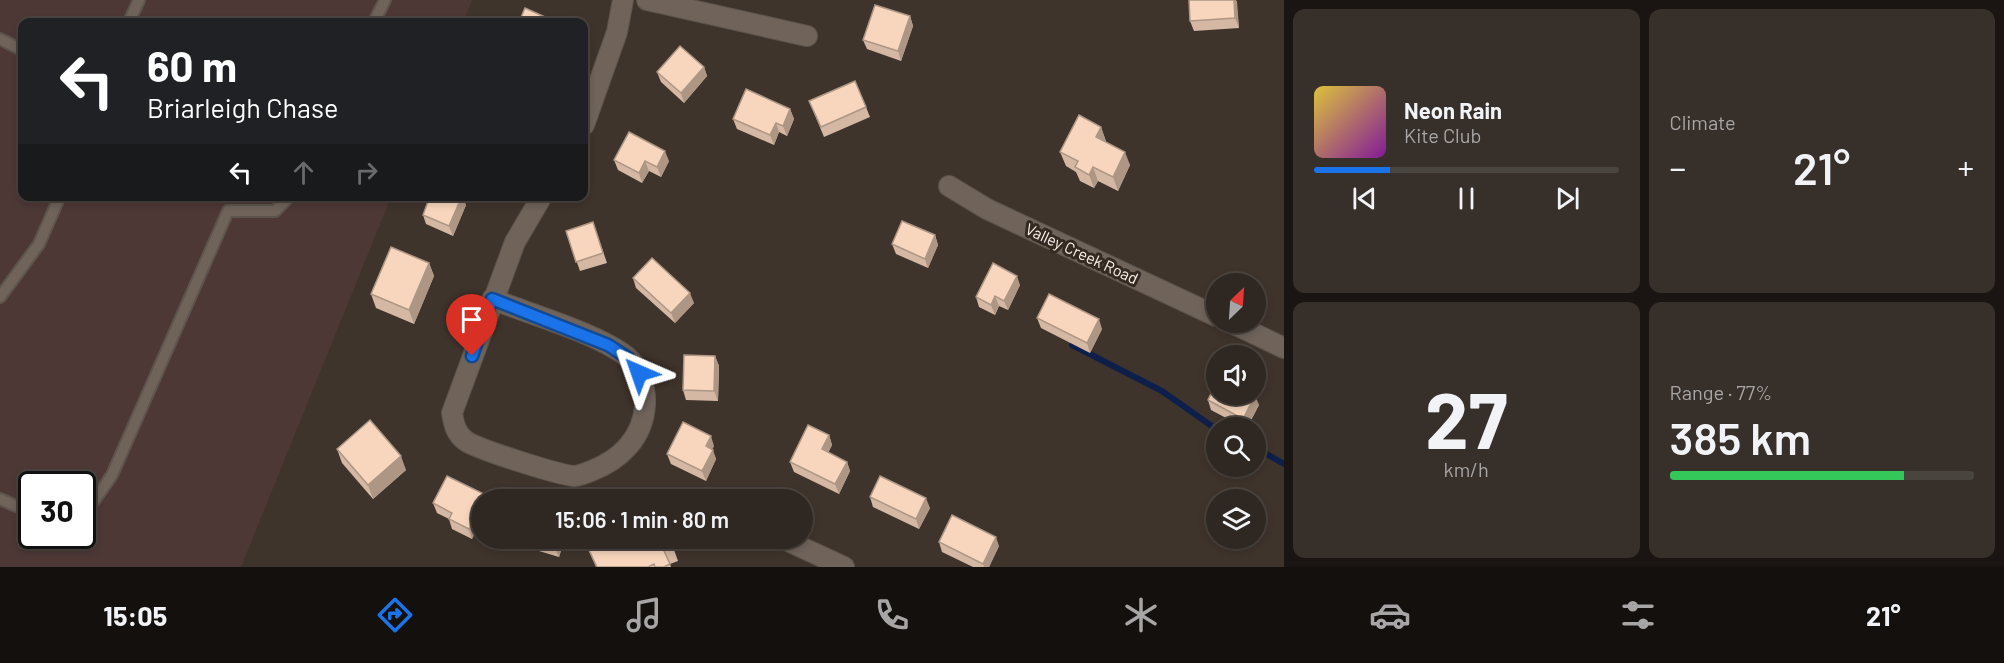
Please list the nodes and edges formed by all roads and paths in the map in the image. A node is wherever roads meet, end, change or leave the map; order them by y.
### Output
1 (140, 0) edge
2 (385, 0) edge
3 (623, 0) edge
4 (647, 0) edge
5 (131, 18) edge
6 (376, 18) edge
7 (807, 36) dead end
8 (0, 39) edge
9 (18, 48) edge
10 (588, 114) edge
11 (949, 186) dead end
12 (58, 201) edge
13 (285, 201) edge
14 (539, 201) edge
15 (0, 297) edge
16 (492, 299) junction
17 (1206, 311) edge
18 (1253, 333) edge
19 (1284, 348) edge
20 (0, 498) edge
21 (96, 498) edge
22 (18, 506) edge
23 (805, 549) edge
24 (844, 567) edge

1 - 5 lane
2 - 6 lane
3 - 10 street
4 - 7 street
8 - 9 lane
11 - 17 street, Valley Creek Road
12 - 15 lane
13 - 21 lane
14 - 16 street
16 - 16 street
18 - 19 street
20 - 22 lane
23 - 24 street

